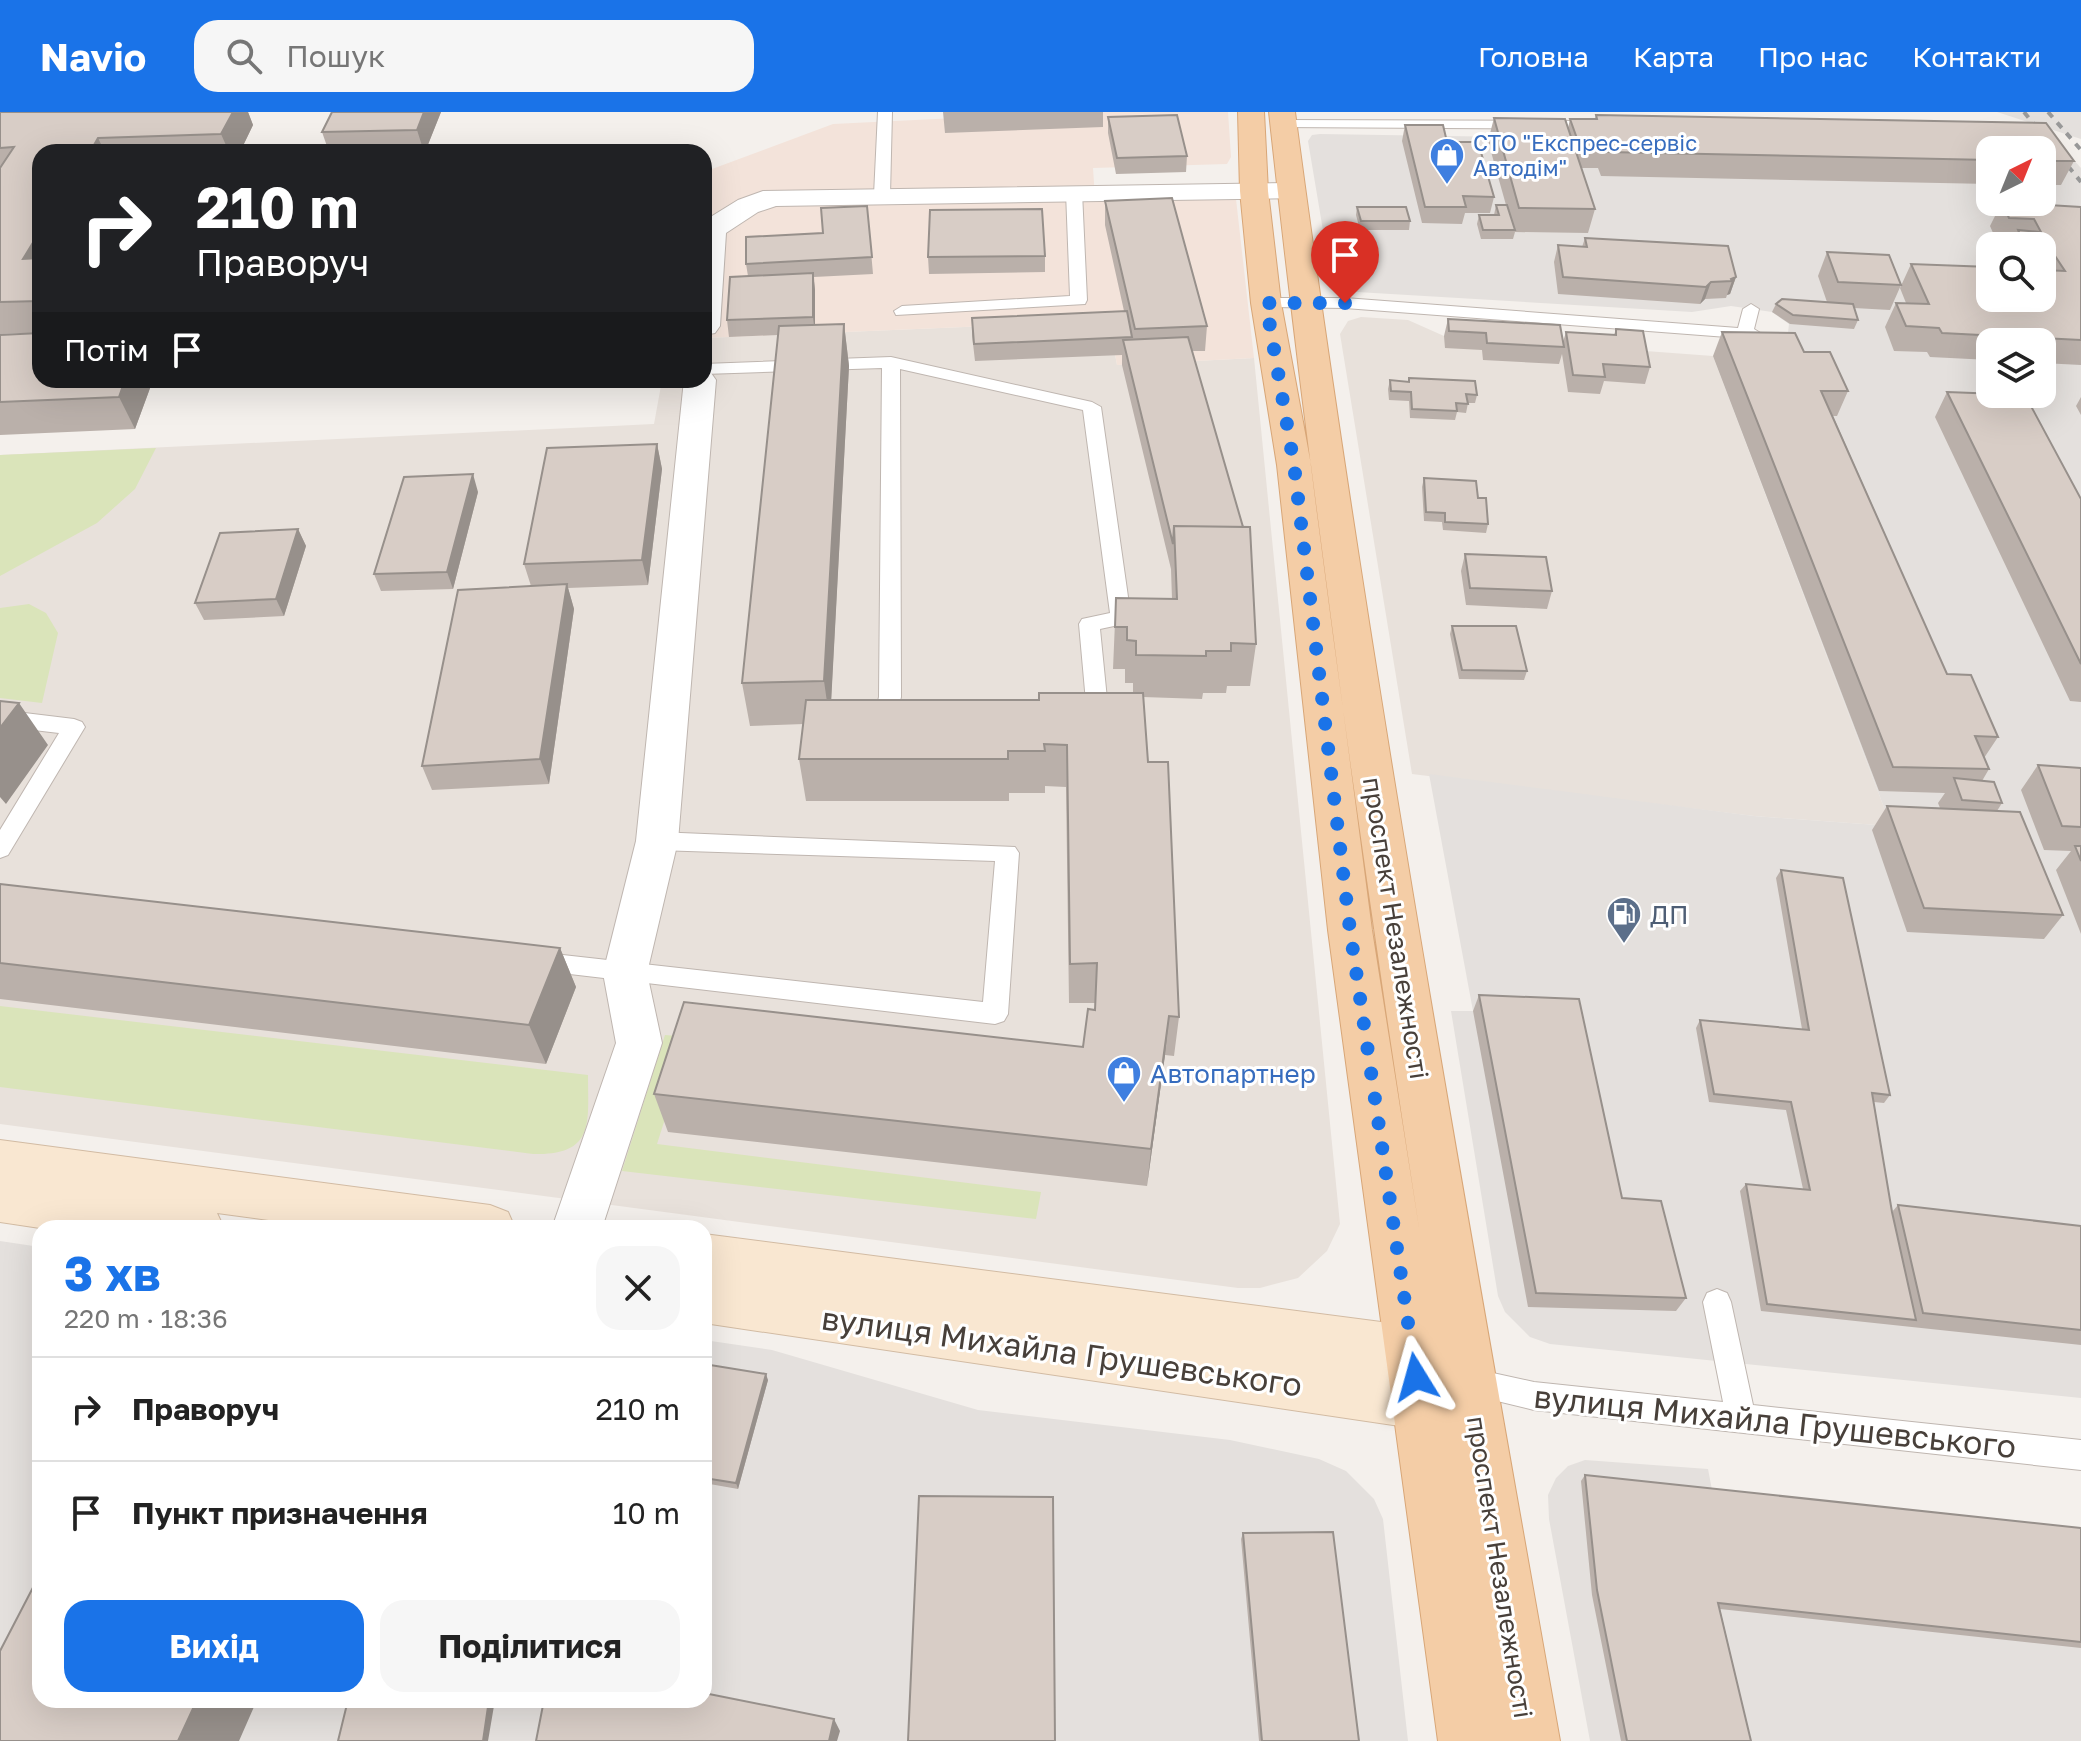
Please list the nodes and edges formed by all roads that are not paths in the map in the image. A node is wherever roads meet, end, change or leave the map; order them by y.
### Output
1 (885, 112) edge
2 (1251, 112) edge
3 (1282, 118) edge
4 (1617, 125) edge
5 (1074, 192) junction
6 (1272, 192) junction
7 (882, 195) junction
8 (712, 229) edge
9 (1286, 303) junction
10 (1751, 309) dead end
11 (902, 311) dead end
12 (1745, 333) junction
13 (1773, 336) edge
14 (891, 362) junction
15 (712, 369) edge
16 (699, 388) edge
17 (1067, 710) edge
18 (916, 716) edge
19 (0, 718) edge
20 (657, 841) junction
21 (0, 849) edge
22 (516, 959) edge
23 (625, 973) junction
24 (0, 1161) edge
25 (0, 1200) edge
26 (142, 1220) edge
27 (431, 1220) edge
28 (580, 1220) edge
29 (712, 1258) edge
30 (712, 1300) edge
31 (1717, 1302) dead end
32 (1434, 1379) junction
33 (1741, 1419) junction
34 (2081, 1455) edge
35 (1469, 1741) edge
36 (1529, 1741) edge

1 - 7 lane
2 - 6 main road, проспект Незалежності
3 - 4 lane
3 - 6 main road, проспект Незалежності
5 - 6 street
5 - 7 street
5 - 11 lane
6 - 9 main road, проспект Незалежності
7 - 8 street
9 - 12 lane
9 - 32 main road, проспект Незалежності
9 - 32 main road, проспект Незалежності
10 - 12 lane
12 - 13 lane
14 - 15 lane
14 - 17 lane
14 - 18 lane
16 - 20 street
19 - 21 lane
20 - 23 street
20 - 23 lane
22 - 23 lane
23 - 28 street
24 - 27 main road
25 - 26 main road
29 - 32 main road, вулиця Михайла Грушевського
30 - 32 main road, вулиця Михайла Грушевського
31 - 33 lane
32 - 33 lane, вулиця Михайла Грушевського
32 - 35 main road, проспект Незалежності
32 - 36 main road, проспект Незалежності
33 - 34 lane, вулиця Михайла Грушевського

